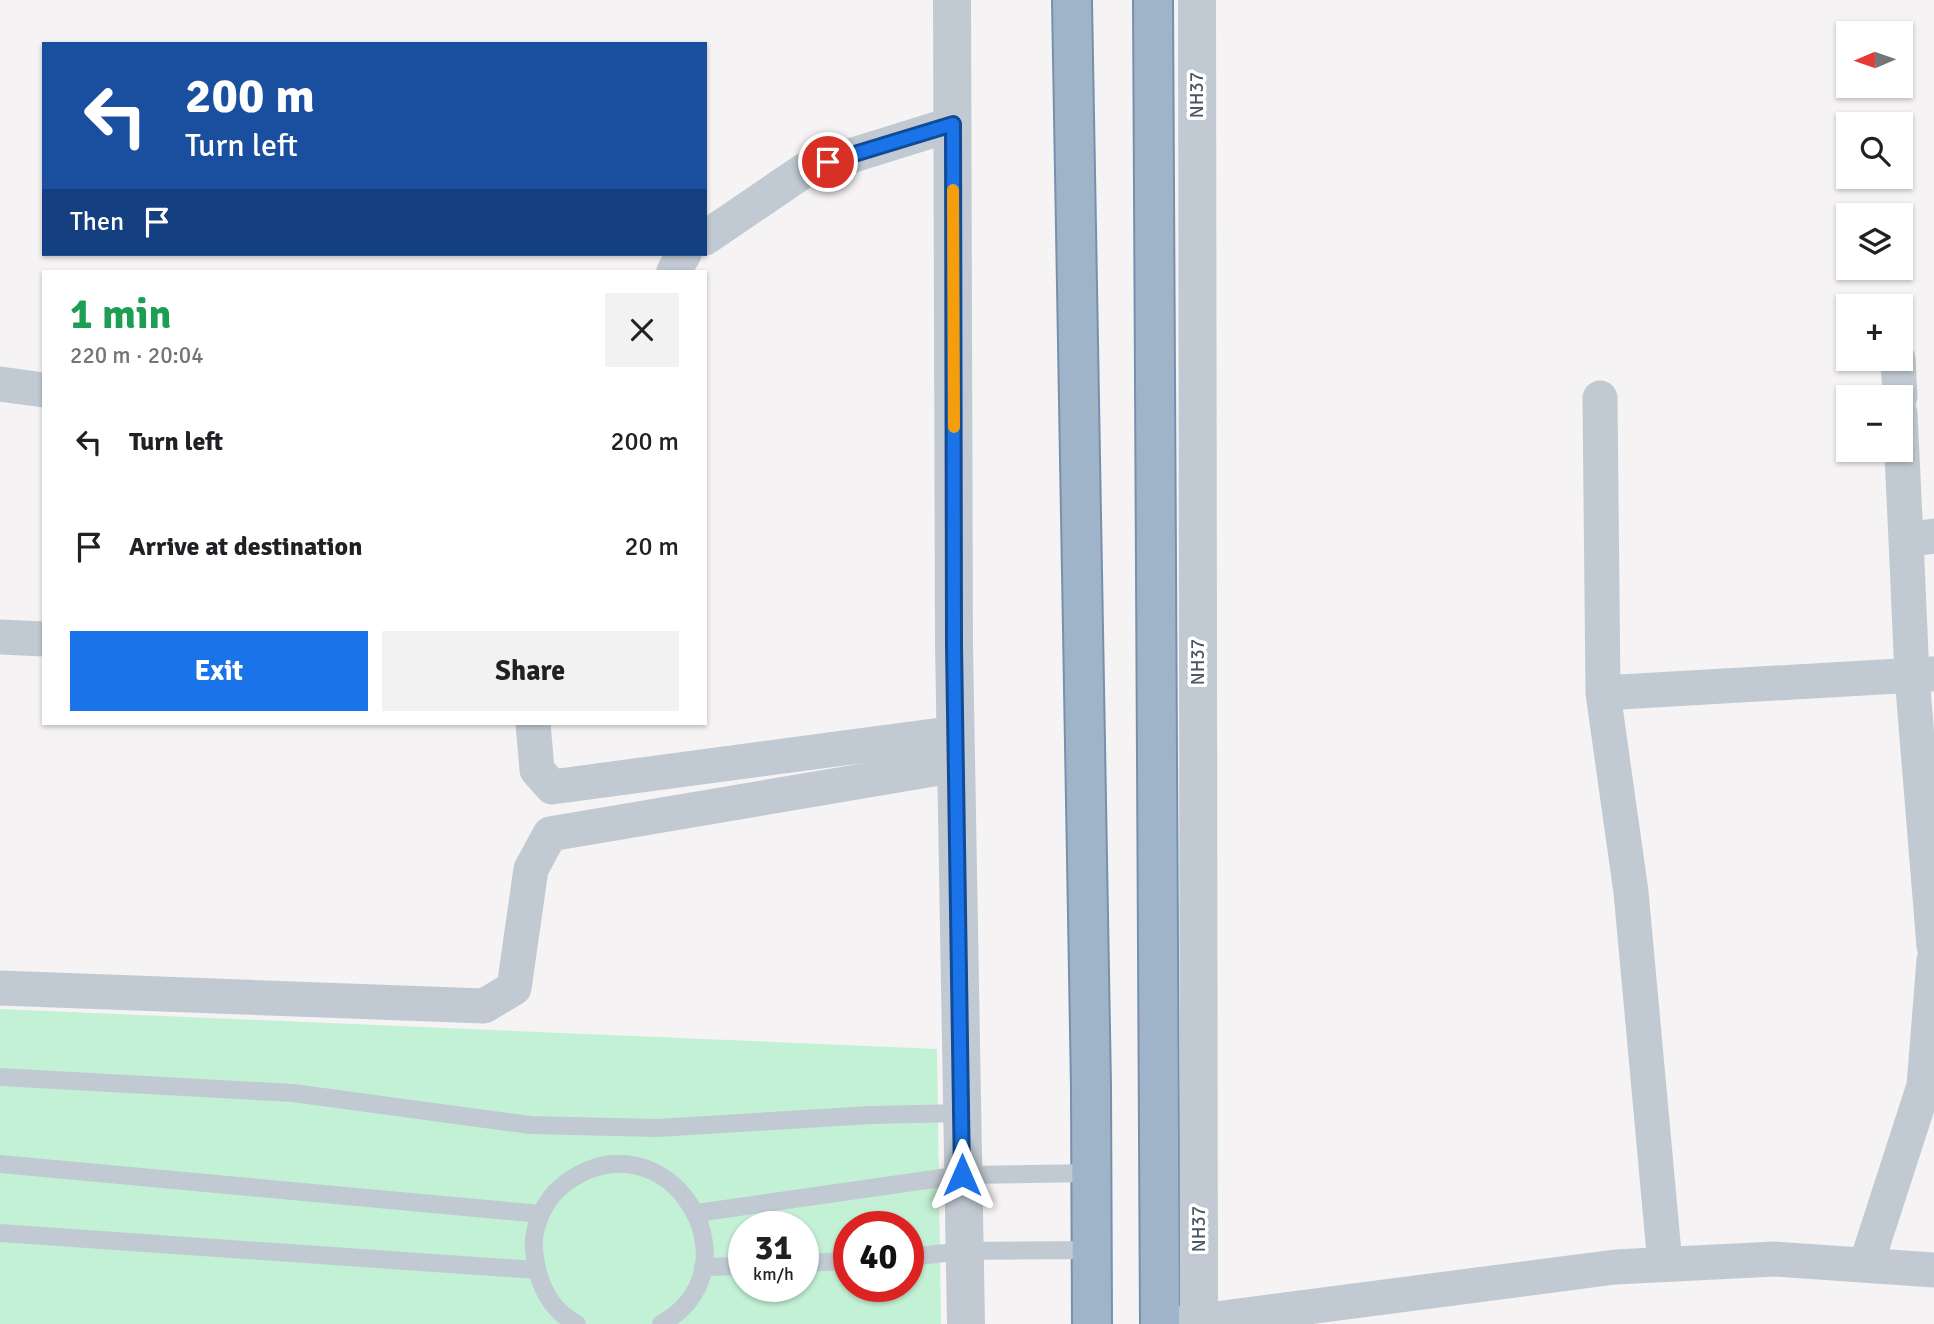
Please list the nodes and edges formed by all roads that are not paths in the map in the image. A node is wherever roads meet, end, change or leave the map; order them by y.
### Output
1 (953, 0) edge
2 (1072, 0) edge
3 (1153, 0) edge
4 (1197, 0) edge
5 (953, 124) junction
6 (707, 237) edge
7 (0, 384) edge
8 (42, 390) edge
9 (1600, 398) dead end
10 (1908, 462) edge
11 (1920, 538) edge
12 (0, 637) edge
13 (42, 639) edge
14 (1923, 675) edge
15 (1603, 693) junction
16 (533, 725) edge
17 (956, 749) junction
18 (552, 788) junction
19 (550, 834) junction
20 (1934, 946) edge
21 (1934, 960) edge
22 (0, 988) edge
23 (0, 1077) edge
24 (962, 1114) junction
25 (0, 1164) edge
26 (1092, 1173) junction
27 (962, 1175) junction
28 (697, 1213) junction
29 (541, 1214) junction
30 (0, 1233) edge
31 (964, 1251) junction
32 (1091, 1251) junction
33 (924, 1255) edge
34 (1665, 1264) junction
35 (1867, 1265) junction
36 (728, 1266) edge
37 (703, 1267) junction
38 (536, 1270) junction
39 (1934, 1270) edge
40 (1192, 1323) edge
41 (577, 1324) edge
42 (661, 1324) edge
43 (966, 1324) edge
44 (1092, 1324) edge
45 (1160, 1324) edge

1 - 5 street
2 - 26 highway
3 - 45 highway
4 - 40 street, NH37
5 - 6 street
5 - 17 street
7 - 8 street
9 - 15 street
10 - 11 street
11 - 14 street
12 - 13 street
14 - 15 street
14 - 20 street
15 - 34 street
16 - 18 street
17 - 18 street
17 - 19 street
17 - 24 street
18 - 19 street
19 - 22 street
21 - 35 street
23 - 24 lane
24 - 27 street
25 - 29 lane
26 - 27 lane
26 - 32 highway
27 - 28 lane
27 - 31 street
28 - 29 lane
28 - 37 lane
29 - 38 lane
30 - 38 lane
31 - 32 lane
31 - 33 lane
31 - 43 street
32 - 44 highway
34 - 35 street
34 - 40 street
35 - 39 street
36 - 37 lane
37 - 42 lane
38 - 41 lane

